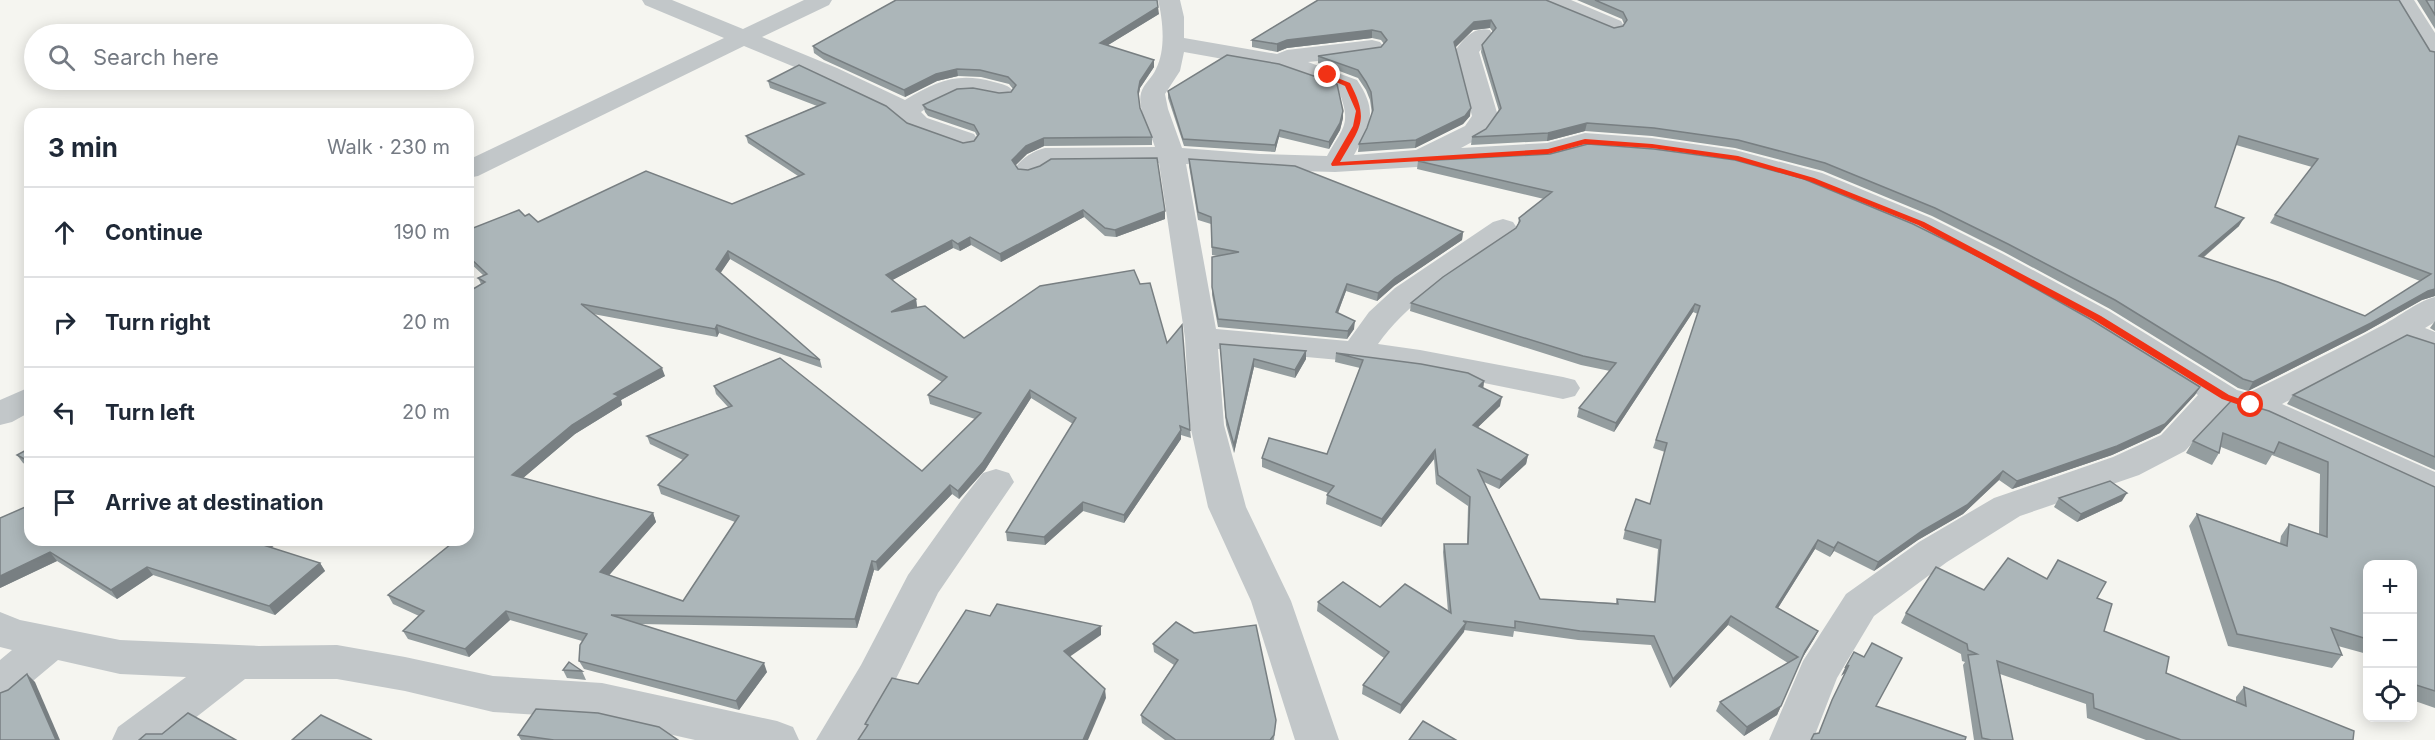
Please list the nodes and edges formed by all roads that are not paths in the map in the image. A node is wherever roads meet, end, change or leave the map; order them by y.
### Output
1 (653, 0) edge
2 (821, 0) edge
3 (1169, 0) edge
4 (1553, 0) edge
5 (2398, 2) edge
6 (1613, 26) edge
7 (1482, 35) dead end
8 (743, 38) junction
9 (1173, 43) junction
10 (1372, 47) edge
11 (2435, 52) edge
12 (1278, 62) junction
13 (1002, 92) edge
14 (904, 112) junction
15 (965, 140) edge
16 (1171, 154) junction
17 (1422, 158) junction
18 (1335, 164) junction
19 (474, 168) edge
20 (1028, 168) edge
21 (1503, 228) dead end
22 (2435, 306) edge
23 (2400, 329) junction
24 (1201, 338) junction
25 (2435, 344) edge
26 (1357, 351) junction
27 (1563, 388) dead end
28 (24, 401) edge
29 (2238, 401) junction
30 (0, 414) edge
31 (996, 482) dead end
32 (2435, 487) edge
33 (0, 628) edge
34 (52, 642) junction
35 (237, 662) junction
36 (0, 684) edge
37 (666, 728) edge
38 (134, 740) edge
39 (777, 740) edge
40 (838, 740) edge
41 (1317, 740) edge
42 (1791, 740) edge

1 - 8 street
2 - 8 street
3 - 9 street
4 - 6 street
5 - 11 street
7 - 17 street
8 - 14 street
8 - 19 street
9 - 12 street
9 - 16 street
10 - 12 street
12 - 18 street
13 - 14 street
14 - 15 street
16 - 18 street
16 - 20 street
16 - 24 street
17 - 18 street
17 - 29 street
21 - 26 street
22 - 23 street
23 - 25 street
23 - 29 street
24 - 26 street
24 - 41 street
26 - 27 street
28 - 30 street
29 - 32 street
29 - 42 street
31 - 40 street
33 - 34 street
34 - 35 street
34 - 36 street
35 - 37 street
35 - 38 street
37 - 39 street

